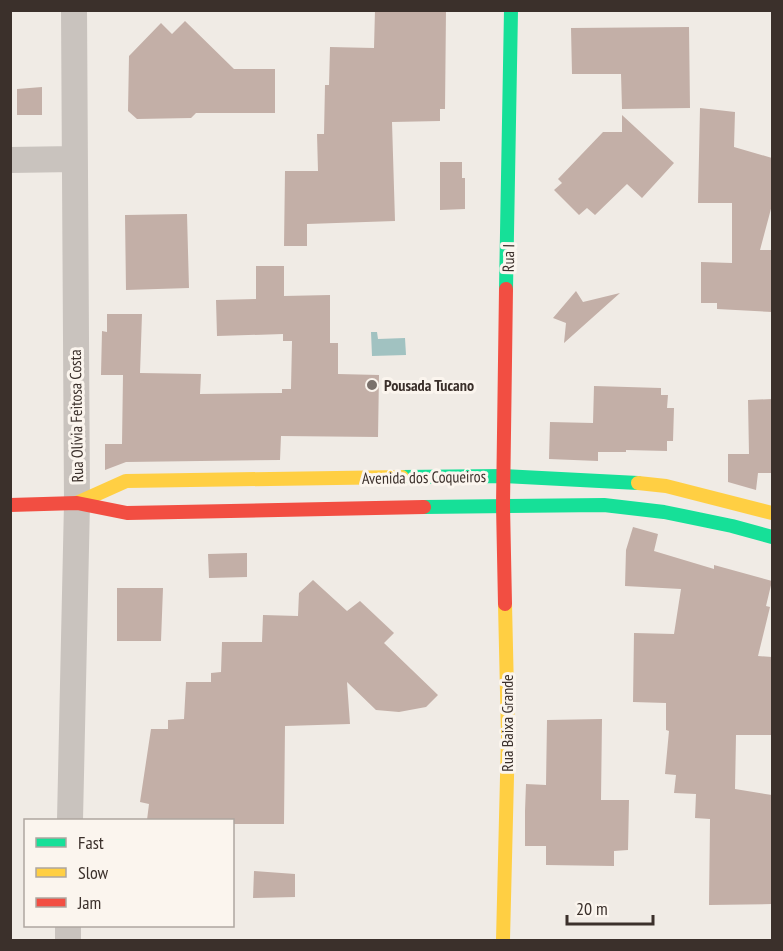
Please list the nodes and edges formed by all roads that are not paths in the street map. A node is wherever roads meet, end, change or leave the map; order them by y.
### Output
1 (74, 10) edge
2 (511, 10) edge
3 (74, 159) junction
4 (10, 160) edge
5 (505, 476) junction
6 (77, 503) junction
7 (10, 505) edge
8 (503, 505) junction
9 (772, 513) edge
10 (772, 537) edge
11 (70, 819) edge
12 (503, 940) edge

1 - 3 street, Rua Olívia Feitosa Costa
2 - 5 main road, Rua I
3 - 4 street
3 - 6 street, Rua Olívia Feitosa Costa
5 - 6 main road, Avenida dos Coqueiros
5 - 8 main road, Rua I
5 - 9 main road, Avenida dos Coqueiros
6 - 7 main road, Avenida dos Coqueiros
6 - 8 main road, Avenida dos Coqueiros
6 - 11 street, Rua Olívia Feitosa Costa
8 - 10 main road, Avenida dos Coqueiros
8 - 12 main road, Rua Baixa Grande

